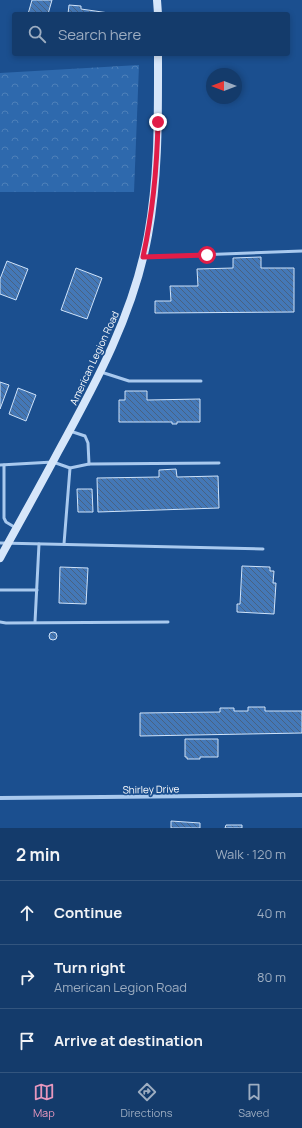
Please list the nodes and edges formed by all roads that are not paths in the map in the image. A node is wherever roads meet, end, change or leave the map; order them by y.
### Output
1 (157, 0) edge
2 (158, 12) edge
3 (158, 56) edge
4 (302, 251) edge
5 (143, 257) junction
6 (101, 372) junction
7 (201, 381) dead end
8 (70, 431) junction
9 (53, 462) junction
10 (219, 463) dead end
11 (89, 464) junction
12 (2, 465) edge
13 (70, 468) junction
14 (16, 528) junction
15 (4, 543) edge
16 (39, 544) junction
17 (64, 544) junction
18 (263, 549) dead end
19 (0, 558) edge
20 (0, 590) edge
21 (37, 590) junction
22 (0, 622) edge
23 (35, 622) junction
24 (168, 622) dead end
25 (302, 795) edge
26 (0, 798) edge

1 - 2 street
3 - 5 street, American Legion Road
4 - 5 lane
5 - 6 street, American Legion Road
6 - 7 lane
6 - 8 street, American Legion Road
8 - 9 street, American Legion Road
8 - 11 lane
9 - 12 lane
9 - 13 lane
9 - 14 street, American Legion Road
10 - 11 lane
11 - 13 lane
12 - 14 lane
13 - 17 lane
14 - 15 street, American Legion Road
15 - 16 lane
15 - 19 street, American Legion Road
16 - 17 lane
16 - 21 lane
17 - 18 lane
20 - 21 lane
21 - 23 lane
22 - 23 lane
23 - 24 lane
25 - 26 street, Shirley Drive

